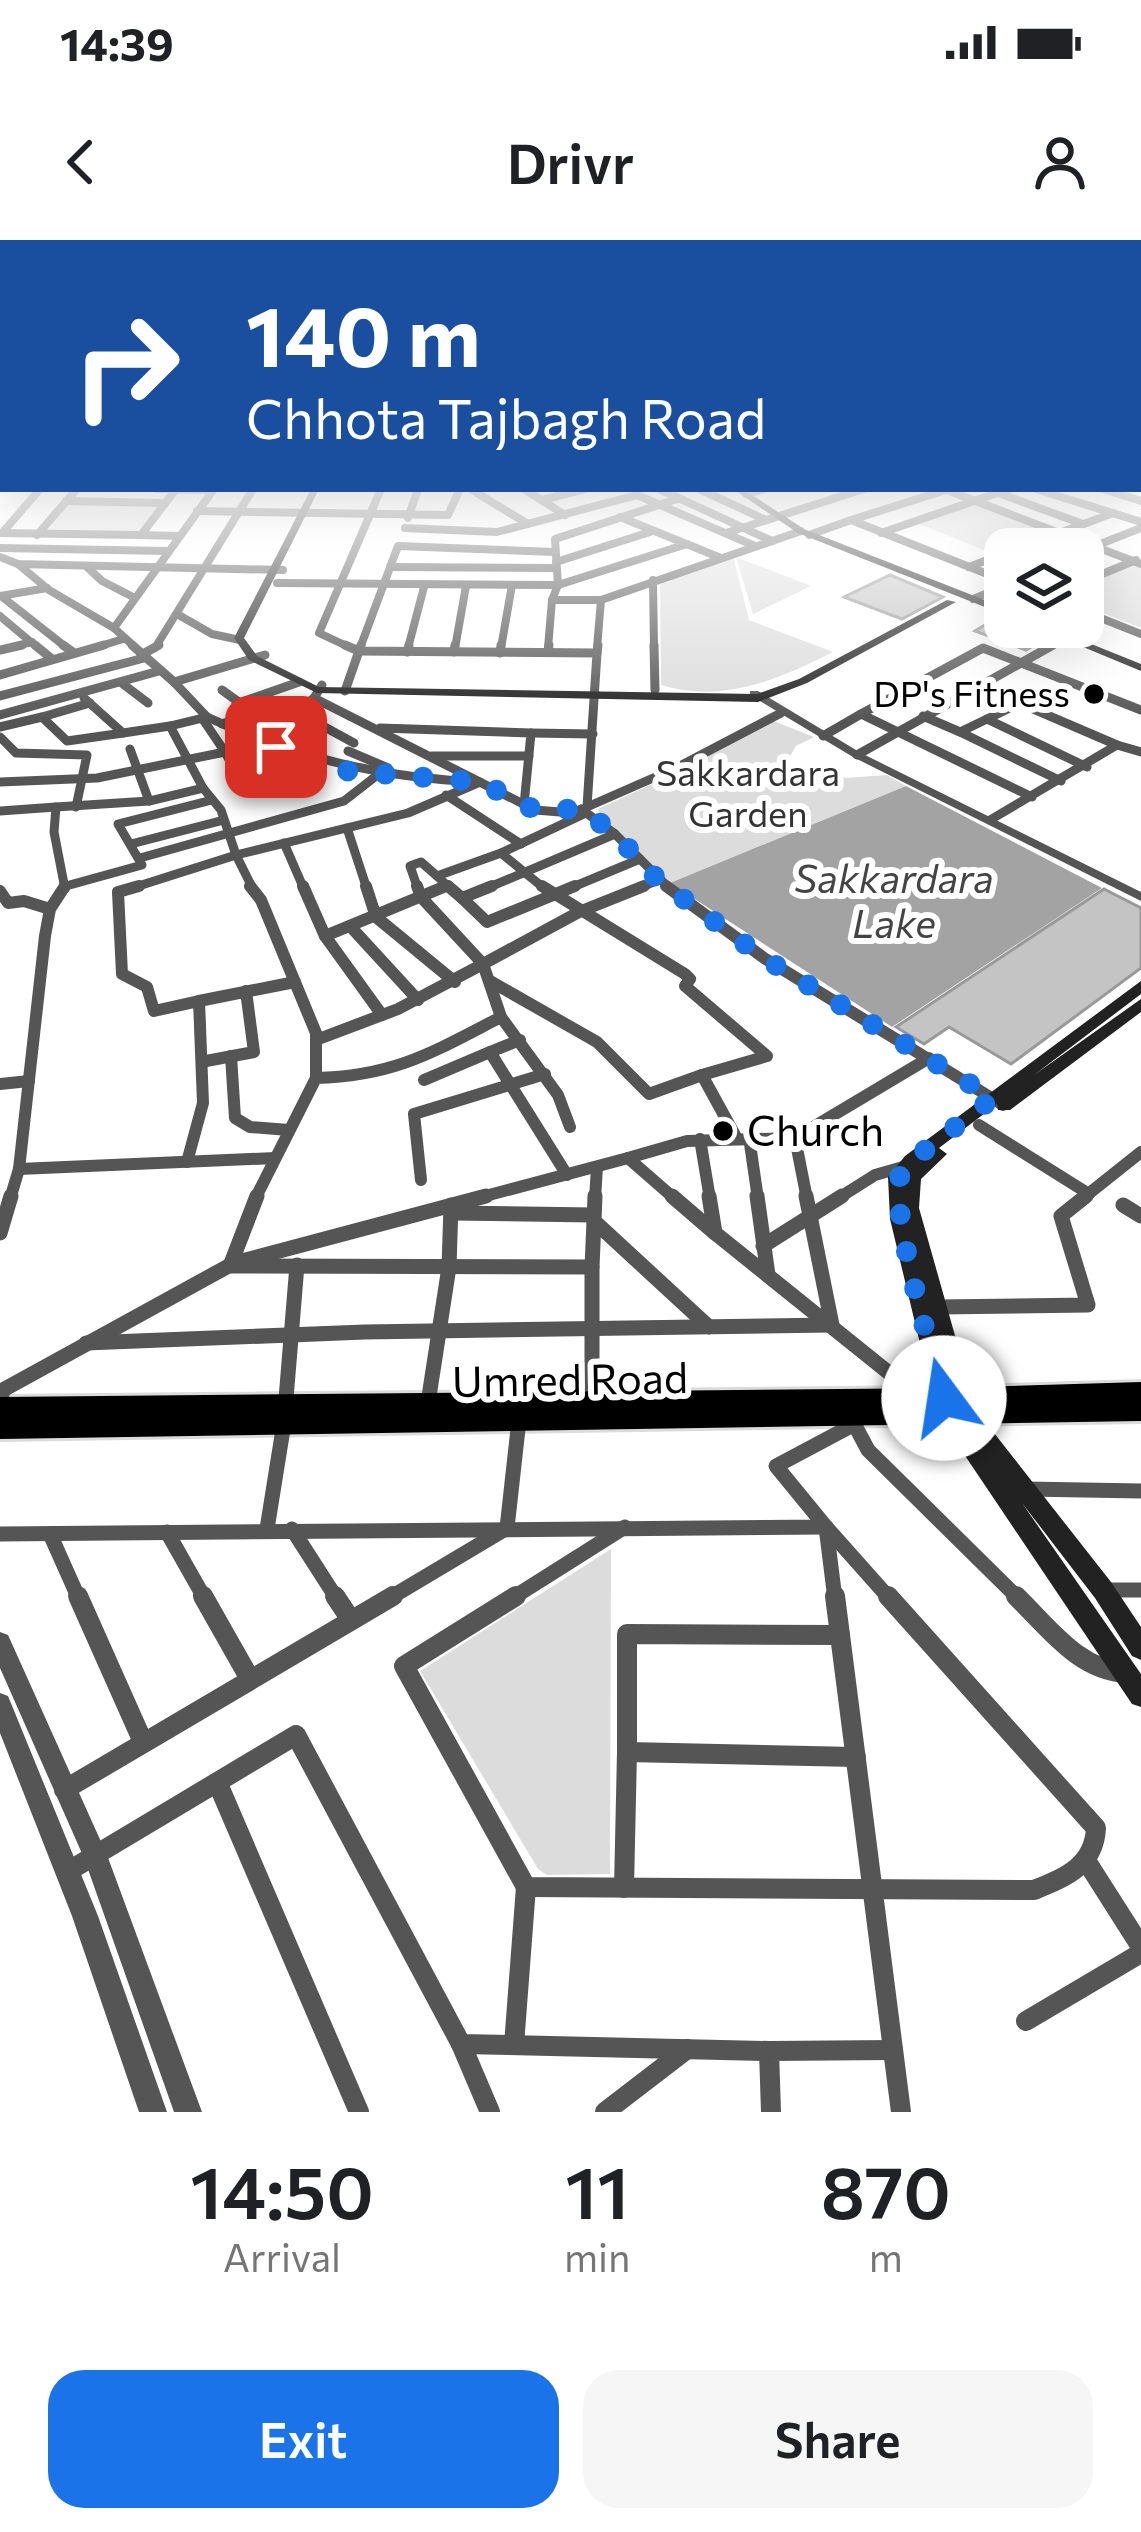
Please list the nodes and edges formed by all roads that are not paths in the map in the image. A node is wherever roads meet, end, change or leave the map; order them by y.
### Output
1 (171, 546) edge
2 (218, 546) edge
3 (289, 546) edge
4 (356, 546) edge
5 (398, 546) edge
6 (412, 546) edge
7 (546, 546) edge
8 (559, 546) edge
9 (594, 546) edge
10 (680, 546) edge
11 (693, 546) edge
12 (754, 546) edge
13 (839, 546) edge
14 (916, 546) edge
15 (437, 547) junction
16 (168, 551) junction
17 (0, 552) edge
18 (1104, 553) edge
19 (556, 557) junction
20 (721, 558) junction
21 (984, 561) edge
22 (1139, 561) edge
23 (18, 564) junction
24 (86, 566) junction
25 (157, 567) junction
26 (390, 567) junction
27 (433, 567) junction
28 (969, 567) junction
29 (204, 568) junction
30 (277, 570) junction
31 (984, 574) edge
32 (1104, 574) edge
33 (653, 580) junction
34 (277, 583) junction
35 (340, 585) junction
36 (512, 585) junction
37 (558, 585) junction
38 (382, 586) junction
39 (424, 586) junction
40 (466, 586) junction
41 (47, 588) junction
42 (984, 592) edge
43 (0, 596) edge
44 (135, 598) junction
45 (969, 598) junction
46 (552, 600) junction
47 (601, 600) junction
48 (984, 604) edge
49 (177, 614) junction
50 (0, 616) edge
51 (1104, 619) edge
52 (114, 628) junction
53 (1141, 634) edge
54 (123, 639) junction
55 (240, 640) junction
56 (32, 642) junction
57 (1046, 648) edge
58 (1092, 648) edge
59 (0, 650) edge
60 (359, 652) junction
61 (407, 652) junction
62 (454, 652) junction
63 (548, 652) junction
64 (500, 653) junction
65 (597, 653) junction
66 (72, 654) junction
67 (143, 656) junction
68 (259, 657) junction
69 (52, 659) junction
70 (956, 661) junction
71 (1020, 661) junction
72 (28, 666) junction
73 (1139, 666) edge
74 (160, 671) junction
75 (90, 672) junction
76 (0, 675) edge
77 (993, 676) junction
78 (174, 682) junction
79 (299, 682) junction
80 (47, 683) junction
81 (123, 684) junction
82 (977, 685) junction
83 (347, 688) junction
84 (222, 690) dead end
85 (655, 690) junction
86 (318, 691) junction
87 (595, 693) junction
88 (697, 694) junction
89 (0, 695) edge
90 (80, 695) junction
91 (756, 695) junction
92 (148, 703) dead end
93 (91, 704) junction
94 (237, 704) junction
95 (1018, 704) junction
96 (1141, 710) edge
97 (781, 712) junction
98 (298, 713) junction
99 (861, 714) junction
100 (0, 715) edge
101 (207, 716) junction
102 (923, 716) junction
103 (42, 717) junction
104 (987, 719) junction
105 (222, 724) junction
106 (170, 726) junction
107 (0, 727) edge
108 (372, 728) junction
109 (896, 731) junction
110 (960, 732) junction
111 (531, 733) junction
112 (123, 734) junction
113 (593, 734) junction
114 (823, 736) junction
115 (0, 737) edge
116 (67, 742) junction
117 (1117, 746) junction
118 (130, 748) dead end
119 (225, 752) junction
120 (1141, 752) edge
121 (16, 753) junction
122 (0, 754) edge
123 (301, 754) junction
124 (857, 754) junction
125 (428, 756) junction
126 (529, 756) junction
127 (190, 760) junction
128 (1087, 767) junction
129 (137, 770) junction
130 (399, 772) junction
131 (380, 773) junction
132 (85, 778) junction
133 (240, 780) dead end
134 (0, 782) edge
135 (480, 782) junction
136 (1060, 782) junction
137 (203, 788) junction
138 (446, 795) junction
139 (1032, 797) junction
140 (212, 800) junction
141 (148, 801) junction
142 (524, 805) junction
143 (56, 807) junction
144 (76, 807) junction
145 (585, 810) junction
146 (1, 814) edge
147 (990, 820) junction
148 (226, 826) junction
149 (347, 828) junction
150 (615, 834) junction
151 (284, 843) junction
152 (130, 844) junction
153 (521, 844) junction
154 (501, 853) junction
155 (236, 855) junction
156 (140, 858) junction
157 (640, 859) junction
158 (527, 873) junction
159 (442, 880) junction
160 (658, 880) junction
161 (66, 886) junction
162 (422, 897) junction
163 (556, 897) junction
164 (1141, 897) edge
165 (462, 898) junction
166 (3, 900) edge
167 (50, 909) junction
168 (579, 912) junction
169 (376, 916) junction
170 (350, 926) junction
171 (325, 936) junction
172 (483, 964) junction
173 (490, 981) junction
174 (295, 982) junction
175 (455, 982) junction
176 (1141, 986) edge
177 (246, 991) junction
178 (199, 1000) junction
179 (418, 1000) junction
180 (1132, 1011) edge
181 (382, 1015) junction
182 (501, 1017) junction
183 (316, 1040) junction
184 (520, 1040) junction
185 (490, 1052) junction
186 (231, 1056) junction
187 (929, 1058) junction
188 (206, 1060) junction
189 (545, 1074) junction
190 (702, 1075) junction
191 (316, 1078) junction
192 (424, 1080) dead end
193 (28, 1081) junction
194 (0, 1084) edge
195 (513, 1085) junction
196 (999, 1102) junction
197 (979, 1125) junction
198 (570, 1127) dead end
199 (290, 1130) junction
200 (743, 1137) junction
201 (795, 1138) junction
202 (700, 1139) junction
203 (1141, 1152) edge
204 (275, 1158) junction
205 (628, 1158) junction
206 (187, 1162) junction
207 (597, 1167) junction
208 (903, 1167) junction
209 (19, 1168) junction
210 (567, 1175) junction
211 (421, 1180) dead end
212 (1089, 1194) junction
213 (1123, 1205) dead end
214 (451, 1209) junction
215 (1141, 1216) edge
216 (593, 1218) junction
217 (811, 1218) junction
218 (0, 1233) edge
219 (715, 1233) junction
220 (763, 1246) junction
221 (230, 1265) junction
222 (297, 1265) junction
223 (449, 1267) junction
224 (592, 1268) junction
225 (768, 1275) junction
226 (937, 1307) junction
227 (832, 1325) junction
228 (709, 1327) junction
229 (592, 1330) junction
230 (293, 1331) junction
231 (440, 1334) junction
232 (86, 1343) junction
233 (1141, 1392) edge
234 (592, 1400) junction
235 (428, 1403) junction
236 (0, 1405) edge
237 (943, 1406) junction
238 (1141, 1411) edge
239 (850, 1412) junction
240 (285, 1413) junction
241 (84, 1416) junction
242 (519, 1420) junction
243 (0, 1428) edge
244 (1026, 1489) junction
245 (1141, 1491) edge
246 (826, 1527) junction
247 (507, 1528) junction
248 (625, 1528) junction
249 (267, 1529) junction
250 (292, 1529) junction
251 (167, 1532) junction
252 (0, 1534) edge
253 (50, 1534) junction
254 (1103, 1590) junction
255 (1141, 1590) edge
256 (351, 1620) junction
257 (840, 1635) junction
258 (0, 1643) edge
259 (1141, 1648) edge
260 (1127, 1672) junction
261 (250, 1679) junction
262 (1141, 1695) edge
263 (0, 1704) edge
264 (143, 1742) junction
265 (627, 1752) junction
266 (856, 1757) junction
267 (218, 1784) junction
268 (64, 1790) junction
269 (95, 1855) junction
270 (1087, 1862) junction
271 (67, 1872) junction
272 (526, 1888) junction
273 (624, 1888) junction
274 (874, 1889) junction
275 (1141, 1950) edge
276 (1026, 2021) dead end
277 (461, 2044) junction
278 (514, 2045) junction
279 (687, 2049) junction
280 (893, 2050) junction
281 (770, 2051) junction
282 (153, 2112) edge
283 (188, 2112) edge
284 (359, 2112) edge
285 (490, 2112) edge
286 (605, 2112) edge
287 (771, 2112) edge
288 (901, 2112) edge

1 - 16 street
2 - 29 street
3 - 30 main road
4 - 35 street
5 - 26 street
6 - 15 street
7 - 19 street
8 - 19 street
9 - 19 street
10 - 37 street
11 - 20 street
12 - 20 street
13 - 45 main road
14 - 28 street
15 - 19 street
15 - 27 street
16 - 17 street
16 - 25 street
17 - 23 street
18 - 22 street
19 - 27 street
19 - 37 street
20 - 33 street
21 - 28 street
22 - 32 street
23 - 24 street
23 - 41 street
24 - 25 street
24 - 44 street
25 - 29 street
25 - 44 street
26 - 27 street
26 - 38 street
28 - 31 street
29 - 30 street
29 - 49 street
30 - 34 main road
30 - 55 main road
33 - 47 street
33 - 85 street
34 - 35 street
34 - 68 main road
35 - 38 street
35 - 60 street
36 - 37 street
36 - 40 street
36 - 64 street
37 - 46 street
38 - 39 street
38 - 60 street
39 - 40 street
39 - 61 street
40 - 62 street
41 - 43 street
41 - 52 street
42 - 45 street
43 - 66 street
44 - 52 street
45 - 48 main road
45 - 91 main road
46 - 47 street
46 - 63 street
47 - 65 street
49 - 55 street
49 - 67 street
50 - 56 street
51 - 53 street
52 - 54 street
54 - 66 street
54 - 67 street
55 - 68 main road
56 - 59 street
56 - 69 street
57 - 71 street
58 - 73 main road
60 - 61 street
60 - 83 street
61 - 62 street
62 - 64 street
63 - 64 street
63 - 65 street
65 - 87 street
66 - 69 street
66 - 75 street
67 - 74 street
67 - 75 street
68 - 78 street
68 - 79 main road
68 - 86 main road
69 - 72 street
70 - 71 street
70 - 77 street
70 - 99 street
71 - 77 street
71 - 96 street
72 - 76 street
72 - 80 street
74 - 78 street
74 - 81 street
75 - 80 street
77 - 82 street
78 - 101 street
79 - 86 main road
79 - 94 street
80 - 89 street
81 - 90 street
81 - 92 street
82 - 95 street
82 - 102 street
83 - 86 main road
83 - 87 main road
84 - 94 street
85 - 87 main road
85 - 88 main road
86 - 98 street
86 - 108 street
87 - 88 main road
87 - 113 street
88 - 91 main road
90 - 93 street
90 - 100 street
91 - 97 street
93 - 103 street
93 - 112 street
94 - 101 street
94 - 105 street
95 - 104 street
95 - 117 street
97 - 114 street
97 - 145 street
98 - 123 street
98 - 130 street
99 - 109 street
99 - 114 street
101 - 105 street
101 - 106 street
101 - 119 street
102 - 109 street
102 - 110 street
103 - 107 street
103 - 116 street
104 - 110 street
104 - 128 street
105 - 123 street
106 - 112 street
106 - 127 street
108 - 111 street
108 - 125 street
109 - 124 street
109 - 139 street
110 - 136 street
111 - 113 street
111 - 126 street
112 - 116 street
113 - 145 street
114 - 124 street
115 - 121 street
116 - 121 street
117 - 120 street
117 - 128 street
118 - 129 street
119 - 127 street
119 - 133 street
121 - 122 street
121 - 132 street
123 - 131 street
124 - 147 street
125 - 126 street
125 - 135 street
126 - 142 street
127 - 129 street
127 - 137 street
128 - 136 street
129 - 132 street
129 - 141 street
130 - 131 street
130 - 135 street
131 - 148 street
132 - 134 street
132 - 144 street
135 - 138 street
135 - 142 street
136 - 139 street
137 - 140 street
137 - 141 street
138 - 149 street
138 - 153 street
139 - 147 street
140 - 148 street
140 - 152 street
141 - 144 street
142 - 145 street
143 - 144 street
143 - 146 street
143 - 161 street
145 - 150 street
145 - 153 street
147 - 164 street
148 - 152 street
148 - 155 street
148 - 156 street
149 - 151 street
149 - 169 street
150 - 157 street
150 - 158 street
151 - 155 street
151 - 171 street
152 - 156 street
153 - 154 street
154 - 158 street
154 - 159 street
155 - 174 street
155 - 178 street
156 - 161 street
157 - 160 street
157 - 163 street
158 - 163 street
158 - 165 street
159 - 162 street
159 - 162 street
159 - 165 street
160 - 168 street
160 - 187 street
161 - 167 street
162 - 169 street
162 - 172 street
163 - 165 street
163 - 168 street
166 - 167 street
167 - 193 street
168 - 172 street
168 - 190 street
169 - 170 street
169 - 175 street
170 - 171 street
170 - 179 street
171 - 181 street
172 - 173 street
172 - 175 street
173 - 182 street
173 - 190 street
174 - 177 street
174 - 183 street
175 - 179 street
176 - 180 main road
177 - 178 street
177 - 186 street
178 - 188 street
179 - 181 street
180 - 196 main road
181 - 183 street
182 - 184 street
182 - 191 street
183 - 191 street
184 - 185 street
184 - 189 street
185 - 192 street
185 - 195 street
186 - 188 street
186 - 199 street
187 - 196 street
187 - 201 street
188 - 206 street
189 - 195 street
189 - 198 street
190 - 200 street
191 - 199 street
193 - 194 street
193 - 209 street
195 - 210 street
195 - 211 street
196 - 197 main road
196 - 208 main road
197 - 212 street
197 - 226 main road
199 - 204 street
200 - 201 street
200 - 202 street
200 - 220 street
201 - 217 street
202 - 205 street
202 - 219 street
203 - 212 street
204 - 206 street
204 - 221 street
205 - 207 street
205 - 219 street
206 - 209 street
207 - 210 street
207 - 216 street
208 - 217 street
208 - 237 main road
209 - 218 street
210 - 214 street
212 - 226 street
213 - 215 street
214 - 216 street
214 - 221 street
214 - 223 street
216 - 224 street
216 - 228 street
217 - 220 street
217 - 227 street
219 - 225 street
220 - 225 street
221 - 222 street
221 - 232 street
222 - 223 street
222 - 230 street
223 - 224 street
223 - 231 street
224 - 229 street
225 - 227 street
226 - 237 main road
227 - 228 street
227 - 237 street
228 - 229 street
229 - 231 street
229 - 234 street
230 - 231 street
230 - 232 street
230 - 240 street
231 - 235 street
232 - 236 street
233 - 237 main road
234 - 235 main road
234 - 239 main road
235 - 240 main road
236 - 241 main road
237 - 238 main road, Umred Road
237 - 239 main road, Umred Road
237 - 244 main road
237 - 260 main road
239 - 242 main road, Umred Road
239 - 246 street
239 - 260 street
240 - 241 main road, Umred Road
240 - 242 main road, Umred Road
240 - 249 street
241 - 243 main road, Umred Road
242 - 247 street
244 - 245 street
244 - 254 main road
246 - 248 street
246 - 257 street
246 - 270 street
247 - 248 street
247 - 250 street
247 - 256 street
248 - 272 street
249 - 250 street
249 - 251 street
250 - 256 street
251 - 253 street
251 - 261 street
252 - 253 street
253 - 264 street
254 - 255 street
254 - 259 main road
256 - 261 street
257 - 265 street
257 - 266 street
258 - 268 street
260 - 262 main road
261 - 264 street
263 - 271 street
264 - 268 street
265 - 266 street
265 - 273 street
266 - 274 street
267 - 269 street
267 - 277 street
267 - 284 street
268 - 269 street
269 - 271 street
269 - 283 street
270 - 274 street
270 - 275 street
271 - 282 street
272 - 273 street
272 - 278 street
273 - 274 street
274 - 280 street
275 - 276 street
277 - 278 street
277 - 285 street
278 - 279 street
279 - 281 street
279 - 286 street
280 - 281 street
280 - 288 street
281 - 287 street

